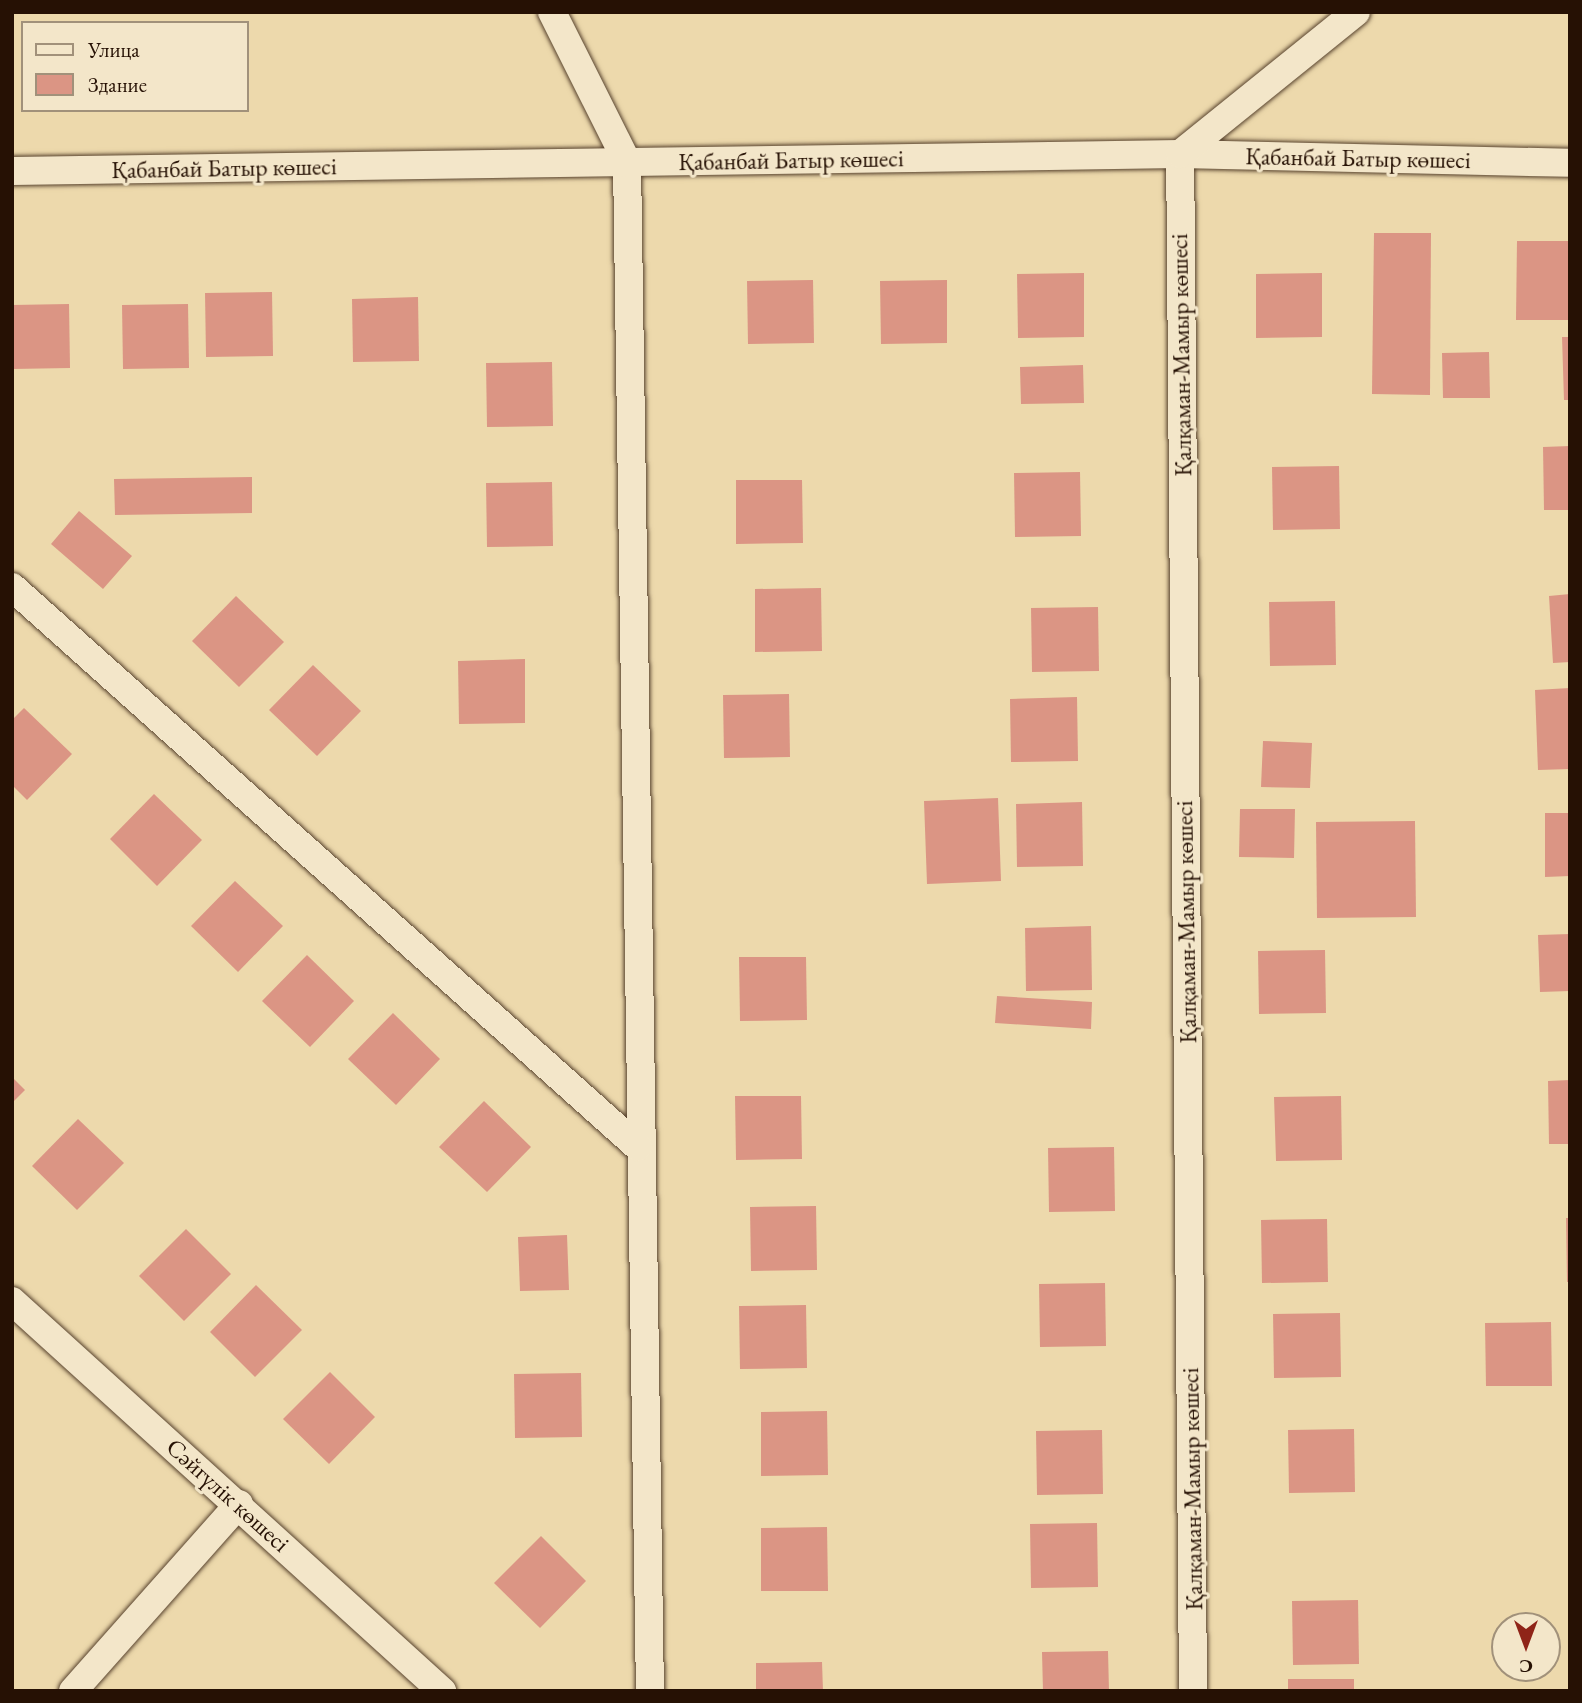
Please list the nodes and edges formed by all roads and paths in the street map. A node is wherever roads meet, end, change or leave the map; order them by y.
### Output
1 (552, 12) edge
2 (1356, 12) edge
3 (1180, 154) junction
4 (627, 162) junction
5 (1570, 163) edge
6 (12, 171) edge
7 (12, 587) edge
8 (638, 1147) junction
9 (12, 1301) edge
10 (239, 1504) junction
11 (73, 1691) edge
12 (442, 1691) edge
13 (650, 1691) edge
14 (1193, 1691) edge

1 - 4 street
2 - 3 street
3 - 4 street, Қабанбай Батыр көшесі
3 - 5 street, Қабанбай Батыр көшесі
3 - 14 street, Қалқаман-Мамыр көшесі
4 - 6 street, Қабанбай Батыр көшесі
4 - 8 street
7 - 8 street
8 - 13 street
9 - 10 street, Сәйгүлік көшесі
10 - 11 street
10 - 12 street, Сәйгүлік көшесі

